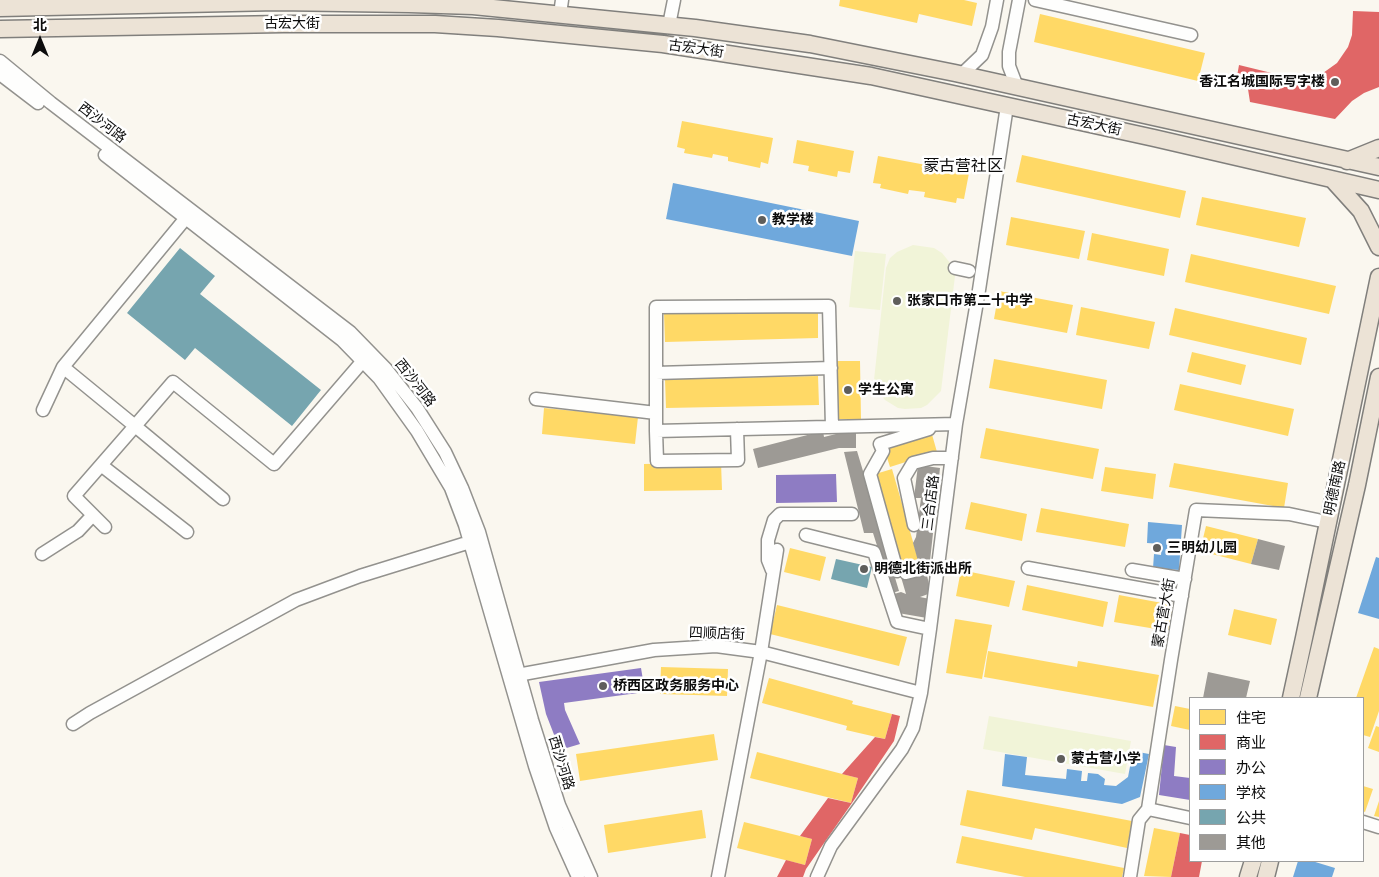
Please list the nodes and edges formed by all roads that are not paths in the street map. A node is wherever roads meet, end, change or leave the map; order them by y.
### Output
1 (674, 0) edge
2 (997, 0) edge
3 (1020, 0) edge
4 (1035, 0) edge
5 (164, 2) edge
6 (561, 7) edge
7 (0, 8) edge
8 (669, 25) junction
9 (0, 30) edge
10 (1191, 35) dead end
11 (0, 61) edge
12 (0, 74) edge
13 (961, 75) junction
14 (1017, 87) junction
15 (1007, 106) junction
16 (1104, 106) junction
17 (1100, 127) junction
18 (1379, 148) edge
19 (1347, 162) junction
20 (1379, 167) edge
21 (1332, 179) junction
22 (1379, 190) edge
23 (189, 214) junction
24 (1379, 247) edge
25 (955, 268) dead end
26 (969, 271) dead end
27 (1379, 277) edge
28 (966, 289) dead end
29 (979, 290) junction
30 (1374, 323) edge
31 (366, 357) junction
32 (63, 367) junction
33 (831, 368) junction
34 (656, 372) junction
35 (1379, 377) edge
36 (536, 399) dead end
37 (43, 410) dead end
38 (656, 413) junction
39 (956, 424) junction
40 (893, 425) junction
41 (135, 426) junction
42 (832, 427) junction
43 (738, 429) junction
44 (929, 429) dead end
45 (656, 431) junction
46 (893, 440) junction
47 (952, 458) junction
48 (101, 465) junction
49 (224, 499) dead end
50 (852, 514) dead end
51 (93, 515) junction
52 (1328, 522) junction
53 (914, 525) dead end
54 (105, 527) dead end
55 (187, 532) dead end
56 (806, 535) dead end
57 (470, 542) junction
58 (777, 550) dead end
59 (42, 554) dead end
60 (1028, 568) dead end
61 (939, 569) junction
62 (1132, 570) dead end
63 (774, 574) junction
64 (1185, 579) junction
65 (1182, 596) junction
66 (930, 629) junction
67 (760, 652) junction
68 (514, 676) junction
69 (921, 694) junction
70 (1290, 697) edge
71 (1308, 697) edge
72 (73, 724) dead end
73 (1148, 809) junction
74 (1189, 818) edge
75 (1364, 822) edge
76 (1379, 827) edge
77 (1253, 862) edge
78 (1270, 862) edge
79 (578, 877) edge
80 (591, 877) edge
81 (718, 877) edge
82 (817, 877) edge
83 (1130, 877) edge
84 (1248, 877) edge
85 (1266, 877) edge

1 - 8 street
2 - 13 street
3 - 14 street
4 - 10 street
5 - 6 main road, 古宏大街
5 - 7 main road, 古宏大街
6 - 8 main road, 古宏大街
8 - 13 main road, 古宏大街
9 - 15 main road, 古宏大街
11 - 23 street, 西沙河路
12 - 23 street, 西沙河路
13 - 14 main road, 古宏大街
14 - 16 main road, 古宏大街
15 - 17 main road, 古宏大街
15 - 29 street, 三合店路
16 - 17 main road
16 - 19 main road, 古宏大街
17 - 21 main road, 古宏大街
18 - 19 main road
19 - 20 main road, 古宏大街
21 - 22 main road, 古宏大街
21 - 24 main road
23 - 31 street, 西沙河路
23 - 32 street
25 - 26 street
27 - 30 main road, 明德南路
28 - 29 street
29 - 39 street, 三合店路
30 - 52 main road, 明德南路
31 - 41 street
31 - 57 street, 西沙河路
31 - 68 street, 西沙河路
32 - 37 street
32 - 41 street
33 - 34 street
33 - 34 street
33 - 42 street
34 - 38 street
35 - 71 main road, 明德南路
36 - 38 street
38 - 45 street
39 - 40 street
39 - 47 street, 三合店路
40 - 42 street
40 - 46 street
41 - 48 street
41 - 49 street
42 - 43 street
43 - 45 street
43 - 45 street
44 - 46 street
46 - 61 street
47 - 53 street
47 - 61 street, 三合店路
48 - 51 street
48 - 55 street
50 - 63 street
51 - 54 street
51 - 59 street
52 - 64 street, 蒙古营大街
52 - 70 main road, 明德南路
56 - 66 street
57 - 68 street, 西沙河路
57 - 72 street
58 - 63 street
60 - 65 street
61 - 66 street, 三合店路
62 - 64 street
63 - 67 street
64 - 65 street, 蒙古营大街
65 - 73 street, 蒙古营大街
66 - 69 street, 三合店路
67 - 68 street, 四顺店街
67 - 69 street, 四顺店街
67 - 81 street
68 - 79 street, 西沙河路
68 - 80 street, 西沙河路
69 - 82 street, 三合店路
73 - 74 street
73 - 83 street, 蒙古营大街
75 - 76 street
77 - 84 main road
78 - 85 main road

